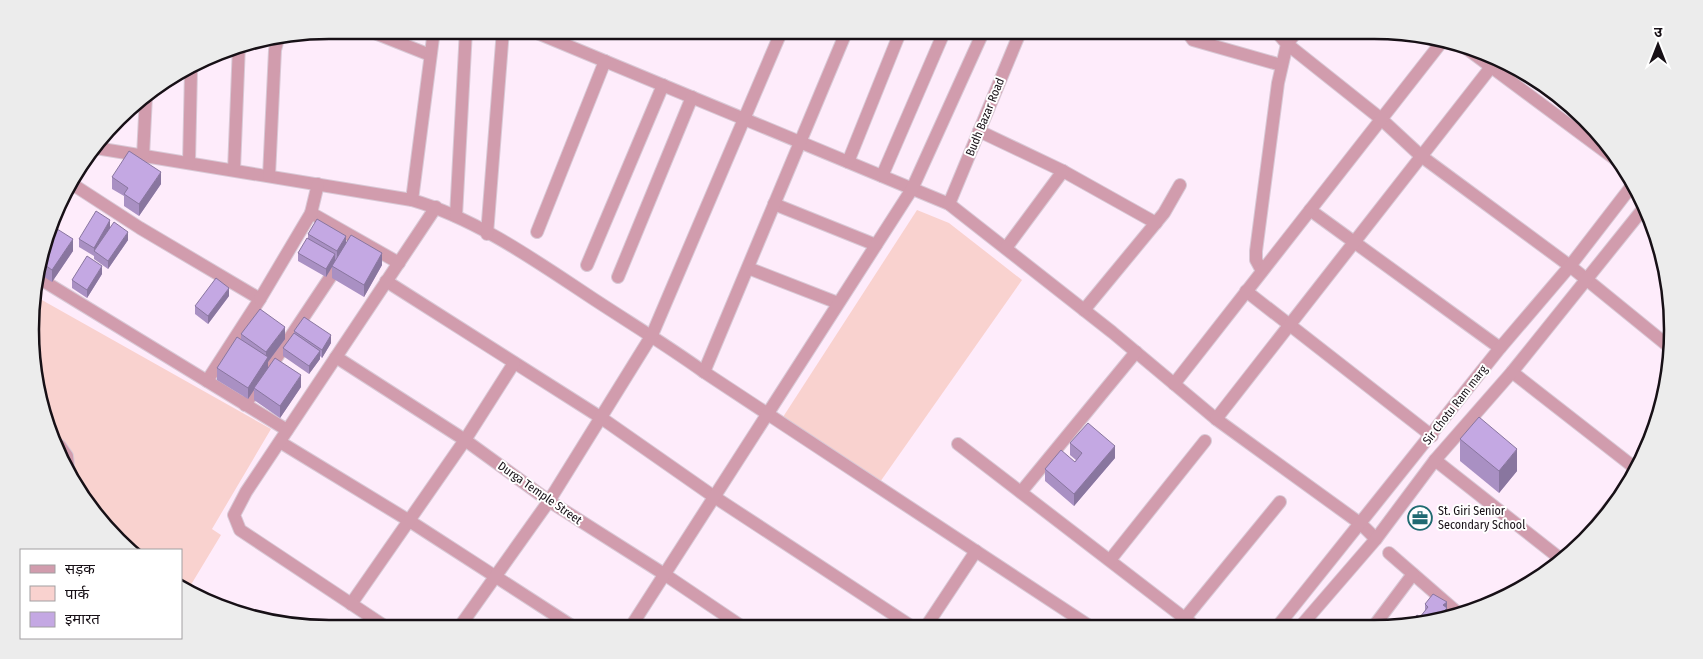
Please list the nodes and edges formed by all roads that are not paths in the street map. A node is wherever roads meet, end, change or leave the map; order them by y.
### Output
1 (390, 39) edge
2 (433, 39) edge
3 (466, 39) edge
4 (502, 39) edge
5 (552, 39) edge
6 (778, 39) edge
7 (843, 39) edge
8 (897, 39) edge
9 (940, 39) edge
10 (980, 39) edge
11 (1017, 39) edge
12 (1192, 39) edge
13 (1283, 39) edge
14 (1291, 39) edge
15 (277, 43) edge
16 (1287, 44) junction
17 (1438, 46) edge
18 (239, 53) edge
19 (430, 55) junction
20 (605, 61) junction
21 (1281, 65) junction
22 (1492, 65) edge
23 (191, 74) edge
24 (663, 85) junction
25 (692, 97) junction
26 (146, 105) edge
27 (1380, 118) junction
28 (745, 119) junction
29 (979, 131) junction
30 (800, 142) junction
31 (1599, 147) edge
32 (102, 149) edge
33 (143, 156) junction
34 (1421, 156) junction
35 (848, 162) junction
36 (189, 163) junction
37 (234, 170) junction
38 (1063, 170) junction
39 (269, 176) junction
40 (882, 176) junction
41 (318, 184) junction
42 (1180, 185) dead end
43 (76, 187) edge
44 (912, 189) junction
45 (1628, 190) edge
46 (412, 200) junction
47 (774, 204) junction
48 (949, 204) junction
49 (436, 207) junction
50 (1310, 210) junction
51 (311, 213) junction
52 (1640, 213) edge
53 (456, 216) junction
54 (1156, 224) junction
55 (537, 232) dead end
56 (487, 234) junction
57 (1354, 241) junction
58 (876, 244) junction
59 (350, 246) junction
60 (1006, 248) junction
61 (399, 263) junction
62 (587, 265) dead end
63 (1570, 266) junction
64 (748, 268) junction
65 (1262, 271) junction
66 (618, 277) dead end
67 (1588, 280) junction
68 (43, 281) edge
69 (386, 281) junction
70 (1246, 291) junction
71 (260, 299) junction
72 (838, 303) junction
73 (1084, 310) junction
74 (1289, 326) junction
75 (652, 335) junction
76 (1664, 343) edge
77 (1500, 348) junction
78 (1136, 352) junction
79 (336, 357) junction
80 (514, 363) junction
81 (704, 372) junction
82 (1512, 372) junction
83 (207, 381) junction
84 (1174, 384) junction
85 (245, 405) junction
86 (767, 414) junction
87 (600, 417) junction
88 (1216, 419) junction
89 (287, 430) junction
90 (1432, 436) junction
91 (465, 440) junction
92 (1205, 441) dead end
93 (280, 442) junction
94 (958, 444) dead end
95 (1435, 460) junction
96 (1631, 465) edge
97 (1021, 492) junction
98 (713, 496) junction
99 (549, 501) junction
100 (1280, 502) dead end
101 (408, 520) junction
102 (1361, 524) junction
103 (1376, 539) junction
104 (976, 552) junction
105 (1388, 553) dead end
106 (1556, 555) edge
107 (1110, 560) junction
108 (664, 574) junction
109 (1413, 574) junction
110 (494, 578) junction
111 (350, 604) junction
112 (1453, 609) edge
113 (1184, 618) junction
114 (374, 620) edge
115 (464, 620) edge
116 (562, 620) edge
117 (635, 620) edge
118 (732, 620) edge
119 (902, 620) edge
120 (930, 620) edge
121 (1080, 620) edge
122 (1187, 620) edge
123 (1283, 620) edge
124 (1306, 620) edge
125 (1378, 620) edge

1 - 19 street
2 - 19 street
3 - 53 street
4 - 56 street
5 - 20 street
6 - 28 street
7 - 30 street
8 - 35 street
9 - 40 street
10 - 44 street
11 - 29 street, Budh Bazar Road
12 - 21 street
13 - 16 street
14 - 16 street
15 - 39 street
16 - 21 street
16 - 27 street
17 - 27 street
18 - 37 street
19 - 46 street
20 - 24 street
20 - 55 street
21 - 65 street
22 - 31 street
22 - 34 street
23 - 36 street
24 - 25 street
24 - 62 street
25 - 28 street
25 - 66 street
26 - 33 street
27 - 34 street
27 - 50 street
28 - 30 street
28 - 75 street
29 - 38 street
29 - 48 street, Budh Bazar Road
30 - 35 street
30 - 47 street
32 - 33 street
33 - 36 street
34 - 57 street
34 - 63 street
35 - 40 street
36 - 37 street
37 - 39 street
38 - 54 street
38 - 60 street
39 - 41 street
40 - 44 street
41 - 46 street
41 - 51 street
42 - 54 street
43 - 71 street
44 - 48 street
44 - 58 street
45 - 63 street, Sir Chotu Ram marg
46 - 49 street
47 - 58 street
47 - 64 street
48 - 60 street
49 - 53 street
49 - 61 street
50 - 57 street
50 - 65 street
51 - 59 street
51 - 71 street
52 - 67 street, Sir Chotu Ram marg
53 - 56 street
54 - 73 street
56 - 75 street
57 - 74 street
57 - 77 street
58 - 72 street
59 - 61 street
59 - 85 street
60 - 73 street
61 - 69 street
63 - 67 street
63 - 77 street, Sir Chotu Ram marg
64 - 72 street
64 - 81 street
65 - 70 street
67 - 76 street
67 - 82 street, Sir Chotu Ram marg
68 - 83 street
69 - 79 street
69 - 80 street
70 - 74 street
70 - 84 street
71 - 83 street
72 - 86 street
73 - 78 street
74 - 88 street
74 - 90 street
75 - 81 street
75 - 87 street
77 - 90 street, Sir Chotu Ram marg
78 - 84 street
78 - 97 street
79 - 89 street
79 - 91 street, Durga Temple Street
80 - 87 street
80 - 91 street
81 - 86 street
82 - 95 street, Sir Chotu Ram marg
82 - 96 street
83 - 85 street
84 - 88 street
85 - 89 street
86 - 98 street
86 - 104 street
87 - 98 street
87 - 99 street
88 - 102 street
89 - 93 street
90 - 102 street, Sir Chotu Ram marg
91 - 99 street, Durga Temple Street
91 - 101 street
92 - 107 street
93 - 101 street
93 - 111 street
94 - 97 street
95 - 103 street, Sir Chotu Ram marg
95 - 106 street
97 - 107 street
98 - 108 street
98 - 119 street
99 - 108 street, Durga Temple Street
99 - 110 street
100 - 113 street
101 - 110 street
101 - 111 street
102 - 103 street
102 - 123 street, Sir Chotu Ram marg
103 - 124 street, Sir Chotu Ram marg
104 - 120 street
104 - 121 street
105 - 109 street
107 - 113 street
108 - 117 street
108 - 118 street, Durga Temple Street
109 - 112 street
109 - 125 street
110 - 115 street
110 - 116 street
111 - 114 street
113 - 122 street

